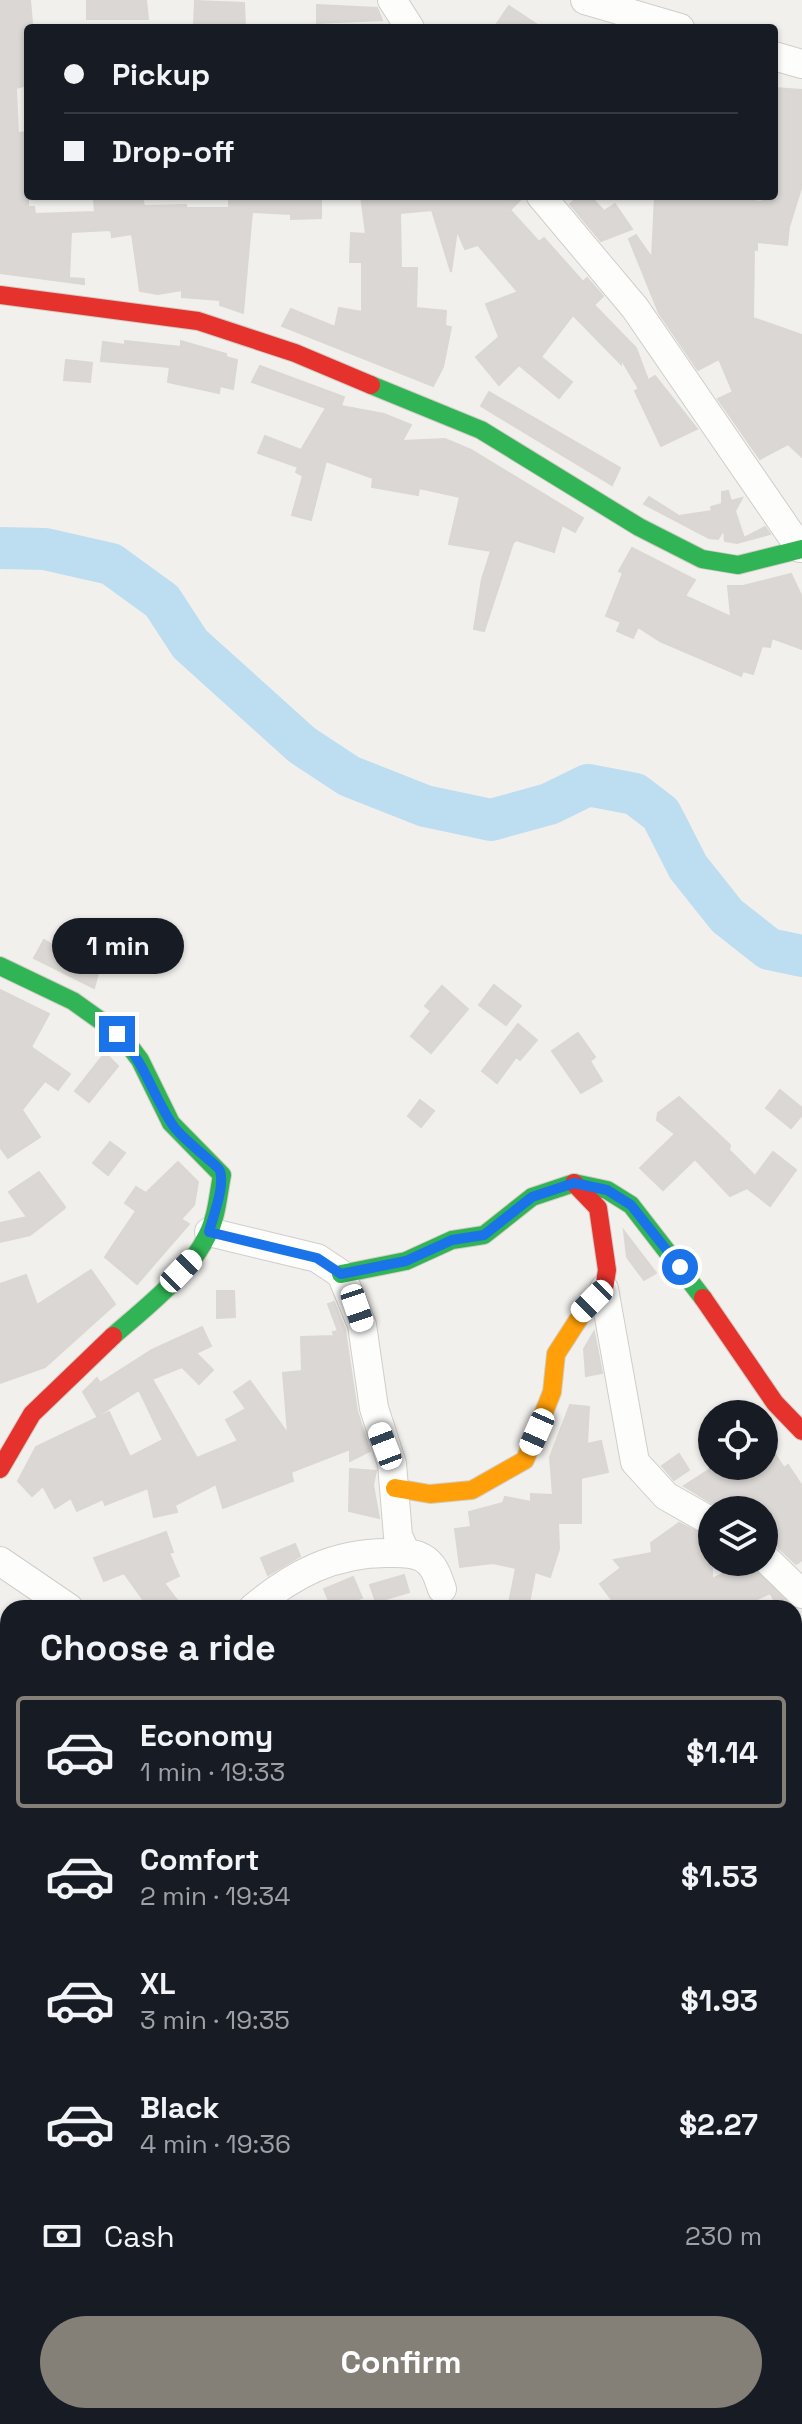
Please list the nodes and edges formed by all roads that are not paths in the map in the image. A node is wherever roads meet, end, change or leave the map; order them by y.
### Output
1 (392, 0) edge
2 (585, 0) edge
3 (407, 24) edge
4 (666, 24) edge
5 (778, 57) edge
6 (802, 64) edge
7 (544, 200) edge
8 (0, 295) edge
9 (801, 548) edge
10 (0, 966) edge
11 (574, 1183) junction
12 (209, 1232) junction
13 (341, 1274) junction
14 (604, 1289) junction
15 (802, 1431) edge
16 (0, 1469) edge
17 (395, 1488) junction
18 (698, 1514) edge
19 (406, 1553) junction
20 (0, 1561) edge
21 (778, 1571) edge
22 (442, 1589) dead end
23 (802, 1594) edge
24 (57, 1600) edge
25 (263, 1600) edge

1 - 3 street
2 - 4 street
5 - 6 street
7 - 9 street
8 - 9 street
10 - 12 street
11 - 13 street
11 - 14 street
11 - 15 street
12 - 13 street
12 - 16 street
13 - 17 street
14 - 17 street
14 - 18 street
17 - 19 street
19 - 22 street
19 - 25 street
20 - 24 street
21 - 23 street

